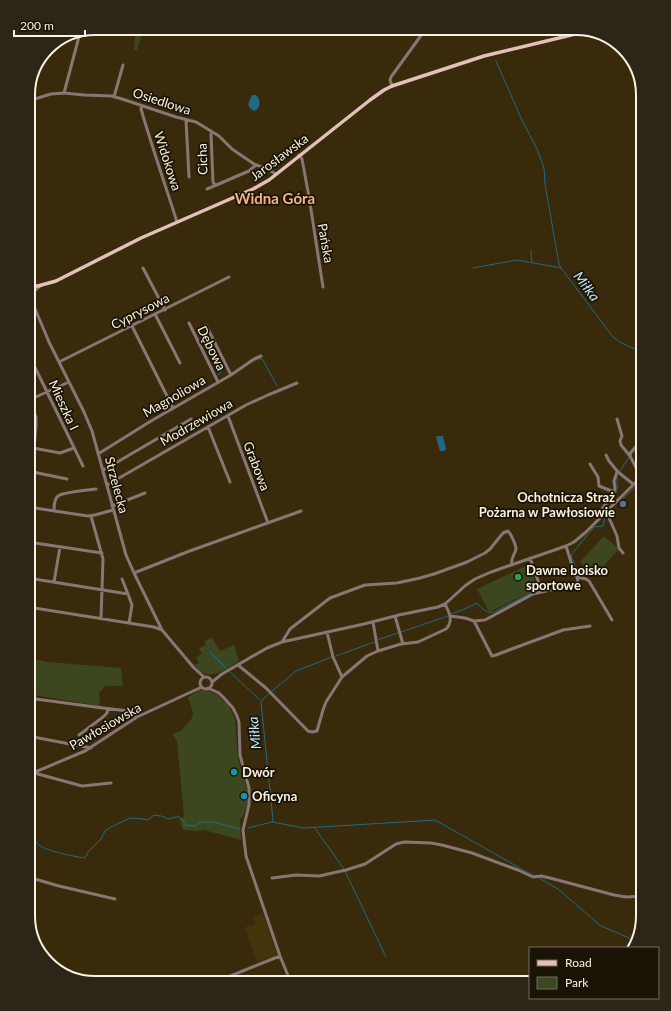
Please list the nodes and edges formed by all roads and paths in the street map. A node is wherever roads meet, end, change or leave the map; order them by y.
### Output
1 (421, 35) edge
2 (571, 35) edge
3 (79, 38) edge
4 (123, 65) dead end
5 (392, 86) junction
6 (64, 93) junction
7 (114, 97) junction
8 (35, 99) edge
9 (142, 106) junction
10 (186, 120) junction
11 (212, 132) junction
12 (299, 156) junction
13 (256, 165) junction
14 (276, 174) junction
15 (189, 177) dead end
16 (214, 185) junction
17 (207, 189) dead end
18 (177, 222) junction
19 (143, 268) dead end
20 (229, 277) dead end
21 (39, 286) junction
22 (35, 287) edge
23 (323, 287) dead end
24 (35, 290) edge
25 (35, 310) edge
26 (165, 310) junction
27 (155, 314) junction
28 (189, 323) dead end
29 (206, 325) dead end
30 (132, 326) junction
31 (261, 356) dead end
32 (59, 362) junction
33 (180, 363) dead end
34 (35, 368) edge
35 (231, 375) junction
36 (69, 382) junction
37 (218, 382) junction
38 (297, 384) dead end
39 (46, 392) junction
40 (35, 397) edge
41 (173, 408) junction
42 (35, 415) edge
43 (228, 416) junction
44 (617, 418) dead end
45 (191, 419) dead end
46 (208, 427) junction
47 (35, 437) edge
48 (636, 447) edge
49 (35, 448) edge
50 (74, 448) junction
51 (98, 454) junction
52 (606, 455) dead end
53 (630, 456) junction
54 (590, 464) dead end
55 (83, 466) dead end
56 (636, 466) edge
57 (103, 470) junction
58 (618, 472) junction
59 (35, 473) edge
60 (67, 479) dead end
61 (636, 481) edge
62 (230, 482) dead end
63 (633, 484) junction
64 (107, 485) junction
65 (96, 489) dead end
66 (614, 492) junction
67 (145, 493) dead end
68 (112, 506) junction
69 (35, 508) edge
70 (113, 510) junction
71 (54, 511) junction
72 (301, 511) dead end
73 (605, 512) junction
74 (91, 516) junction
75 (268, 523) junction
76 (35, 543) edge
77 (566, 546) junction
78 (60, 547) junction
79 (102, 553) junction
80 (623, 554) dead end
81 (530, 558) junction
82 (512, 565) junction
83 (134, 573) junction
84 (577, 577) junction
85 (35, 579) edge
86 (122, 579) dead end
87 (54, 582) junction
88 (103, 590) junction
89 (542, 591) junction
90 (128, 594) junction
91 (445, 604) junction
92 (35, 608) edge
93 (395, 616) junction
94 (450, 616) junction
95 (101, 618) junction
96 (157, 620) junction
97 (612, 620) dead end
98 (474, 621) junction
99 (373, 622) junction
100 (129, 623) junction
101 (590, 626) dead end
102 (154, 627) junction
103 (162, 630) junction
104 (327, 632) junction
105 (282, 642) junction
106 (403, 644) junction
107 (378, 651) junction
108 (238, 665) junction
109 (194, 668) junction
110 (222, 674) junction
111 (204, 677) junction
112 (342, 677) junction
113 (209, 678) junction
114 (200, 681) junction
115 (212, 683) junction
116 (202, 687) junction
117 (208, 688) junction
118 (191, 692) junction
119 (219, 694) junction
120 (35, 699) edge
121 (108, 709) junction
122 (137, 717) junction
123 (79, 735) dead end
124 (35, 737) edge
125 (91, 748) junction
126 (35, 771) joint
127 (112, 783) dead end
128 (272, 878) dead end
129 (35, 879) edge
130 (636, 896) edge
131 (115, 899) dead end
132 (280, 956) junction
133 (230, 976) edge
134 (288, 976) edge

1 - 5 street
2 - 5 main road, Jarosławska
3 - 6 street
4 - 7 street
5 - 12 main road, Jarosławska
6 - 7 street, Osiedlowa
6 - 8 street, Osiedlowa
7 - 9 street, Osiedlowa
9 - 10 street, Osiedlowa
9 - 18 street, Widokowa
10 - 11 street, Osiedlowa
10 - 15 street
11 - 13 street, Osiedlowa
11 - 16 street, Cicha
12 - 14 main road, Jarosławska
12 - 23 street, Pańska
13 - 14 street, Osiedlowa
13 - 16 street, Cicha
14 - 18 main road, Jarosławska
16 - 17 street, Cicha
18 - 21 main road, Jarosławska
19 - 26 street
20 - 26 street, Cyprysowa
21 - 22 main road, Jarosławska
21 - 24 street
25 - 32 street, Strzelecka
26 - 27 street, Cyprysowa
27 - 30 street, Cyprysowa
27 - 33 street
28 - 37 street, Dębowa
29 - 35 street
30 - 32 street, Cyprysowa
30 - 41 street
31 - 35 street, Magnoliowa
32 - 36 street, Strzelecka
34 - 39 street, Mieszka I
35 - 37 street, Magnoliowa
36 - 39 street
36 - 51 street, Strzelecka
37 - 41 street, Magnoliowa
38 - 43 street, Modrzewiowa
39 - 40 street
39 - 50 street, Mieszka I
41 - 51 street, Magnoliowa
42 - 47 street
43 - 46 street, Modrzewiowa
43 - 75 street, Grabowa
44 - 53 street
45 - 57 street
46 - 62 street
46 - 64 street, Modrzewiowa
48 - 53 street
49 - 50 street
50 - 55 street, Mieszka I
51 - 57 street, Strzelecka
52 - 58 street
53 - 56 street
54 - 66 street
57 - 64 street, Strzelecka
58 - 63 street
58 - 66 street
59 - 60 street
61 - 63 street
63 - 73 street
64 - 68 street, Strzelecka
65 - 71 street
66 - 73 street
67 - 68 street
68 - 70 street, Strzelecka
69 - 71 street
70 - 74 street
70 - 83 street, Strzelecka
71 - 74 street
72 - 75 street
73 - 77 street
73 - 80 street
74 - 79 street
75 - 83 street
76 - 78 street
77 - 81 street
77 - 84 street
78 - 79 street
78 - 87 street
79 - 88 street
81 - 82 street
81 - 89 street
82 - 91 street
82 - 105 street
83 - 96 street, Strzelecka
84 - 89 street
84 - 97 street
85 - 87 street
86 - 90 street
87 - 88 street
88 - 90 street
88 - 95 street
89 - 98 street
90 - 100 street
91 - 93 street
91 - 94 street
92 - 95 street
93 - 99 street
93 - 106 street
94 - 98 street
94 - 106 street
95 - 100 street
96 - 102 street
96 - 103 street, Strzelecka
98 - 101 street
99 - 104 street
99 - 107 street
100 - 102 street
102 - 103 street
103 - 109 street, Strzelecka
104 - 105 street
104 - 112 street
105 - 108 street
106 - 107 street
107 - 112 street
108 - 110 street
108 - 112 street
109 - 111 street, Strzelecka
109 - 114 street, Strzelecka
110 - 113 street
110 - 115 street
111 - 113 street
111 - 114 street
113 - 115 street
114 - 116 street
114 - 118 street, Pawłosiowska
115 - 117 street
115 - 119 street
116 - 117 street
116 - 118 street, Pawłosiowska
117 - 119 street
118 - 122 street, Pawłosiowska
119 - 132 street
120 - 121 street
121 - 122 street
121 - 123 street
122 - 125 street, Pawłosiowska
124 - 125 street
125 - 126 street, Pawłosiowska
126 - 127 street
128 - 130 street
129 - 131 street
132 - 133 street
132 - 134 street

